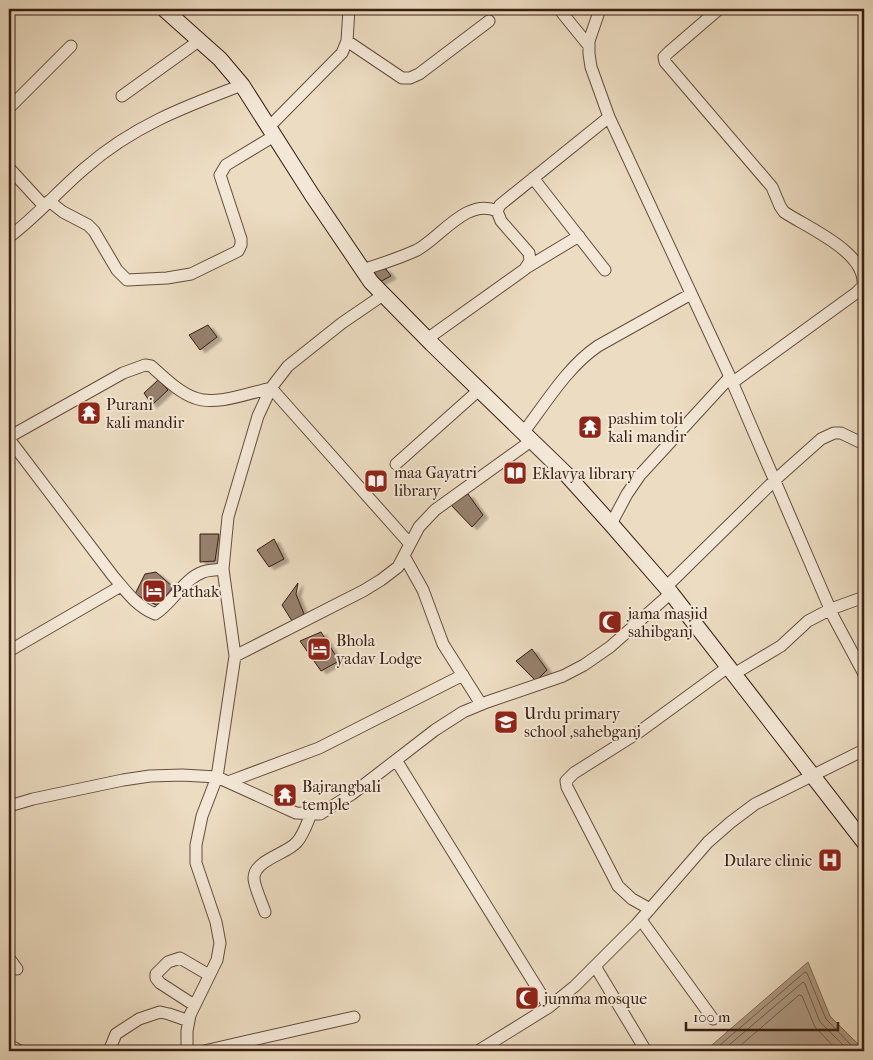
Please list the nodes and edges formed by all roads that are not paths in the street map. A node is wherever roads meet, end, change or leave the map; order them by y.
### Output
1 (164, 9) edge
2 (349, 9) edge
3 (559, 9) edge
4 (600, 9) edge
5 (719, 9) edge
6 (489, 21) dead end
7 (200, 40) junction
8 (346, 41) junction
9 (71, 46) dead end
10 (589, 46) junction
11 (242, 85) junction
12 (122, 96) dead end
13 (9, 108) edge
14 (608, 117) junction
15 (272, 131) junction
16 (9, 168) edge
17 (533, 178) junction
18 (47, 203) junction
19 (496, 211) junction
20 (578, 236) junction
21 (9, 238) edge
22 (524, 269) junction
23 (362, 270) junction
24 (605, 270) dead end
25 (691, 294) junction
26 (383, 295) junction
27 (427, 339) junction
28 (731, 380) junction
29 (271, 388) junction
30 (479, 390) junction
31 (527, 437) junction
32 (9, 438) edge
33 (864, 444) edge
34 (396, 464) dead end
35 (775, 480) junction
36 (611, 524) junction
37 (410, 544) junction
38 (404, 556) junction
39 (223, 569) junction
40 (122, 586) junction
41 (668, 590) junction
42 (864, 597) edge
43 (831, 609) junction
44 (9, 652) edge
45 (235, 656) junction
46 (863, 669) edge
47 (731, 670) junction
48 (463, 675) junction
49 (481, 704) junction
50 (864, 750) edge
51 (396, 760) junction
52 (813, 776) junction
53 (222, 779) junction
54 (9, 806) edge
55 (311, 814) junction
56 (864, 842) edge
57 (650, 909) junction
58 (265, 912) dead end
59 (641, 920) junction
60 (9, 958) edge
61 (595, 966) junction
62 (17, 969) dead end
63 (209, 975) junction
64 (194, 1005) junction
65 (549, 1007) junction
66 (354, 1017) dead end
67 (713, 1019) dead end
68 (189, 1021) junction
69 (9, 1045) edge
70 (20, 1051) edge
71 (109, 1051) edge
72 (188, 1051) edge
73 (204, 1051) edge
74 (478, 1051) edge
75 (646, 1051) edge

1 - 7 main road
2 - 8 street
3 - 10 street
4 - 10 street
5 - 28 street
6 - 8 street
7 - 11 main road
7 - 12 street
8 - 15 street
9 - 13 street
10 - 14 street
11 - 15 main road
11 - 18 street
14 - 17 street
14 - 25 street
15 - 18 street
15 - 23 main road
16 - 18 street
17 - 19 street
17 - 20 street
18 - 21 street
19 - 22 street
19 - 23 street
20 - 22 street
20 - 24 street
22 - 27 street
23 - 26 main road
25 - 28 street
25 - 31 street
26 - 27 main road
26 - 29 street
27 - 30 main road
28 - 35 street
28 - 36 street
29 - 32 street
29 - 37 street
29 - 39 street
30 - 31 main road
30 - 34 street
31 - 36 main road
31 - 37 street
32 - 40 street
33 - 35 street
35 - 41 street
35 - 43 street
36 - 41 main road
37 - 38 street
38 - 45 street
38 - 48 street
39 - 40 street
39 - 45 street
40 - 44 street
41 - 47 main road
41 - 49 street
42 - 43 street
43 - 46 street
43 - 47 street
45 - 53 street
47 - 52 main road
47 - 57 street
48 - 49 street
48 - 53 street
49 - 51 street
50 - 52 street
51 - 55 street
51 - 65 street
52 - 56 main road
52 - 57 street
53 - 54 street
53 - 55 street
53 - 63 street
55 - 58 street
57 - 59 street
59 - 61 street
59 - 67 street
60 - 62 street
61 - 65 street
61 - 75 street
63 - 64 street
63 - 64 street
64 - 68 street
65 - 74 street
66 - 73 street
68 - 71 street
68 - 72 street
69 - 70 street

